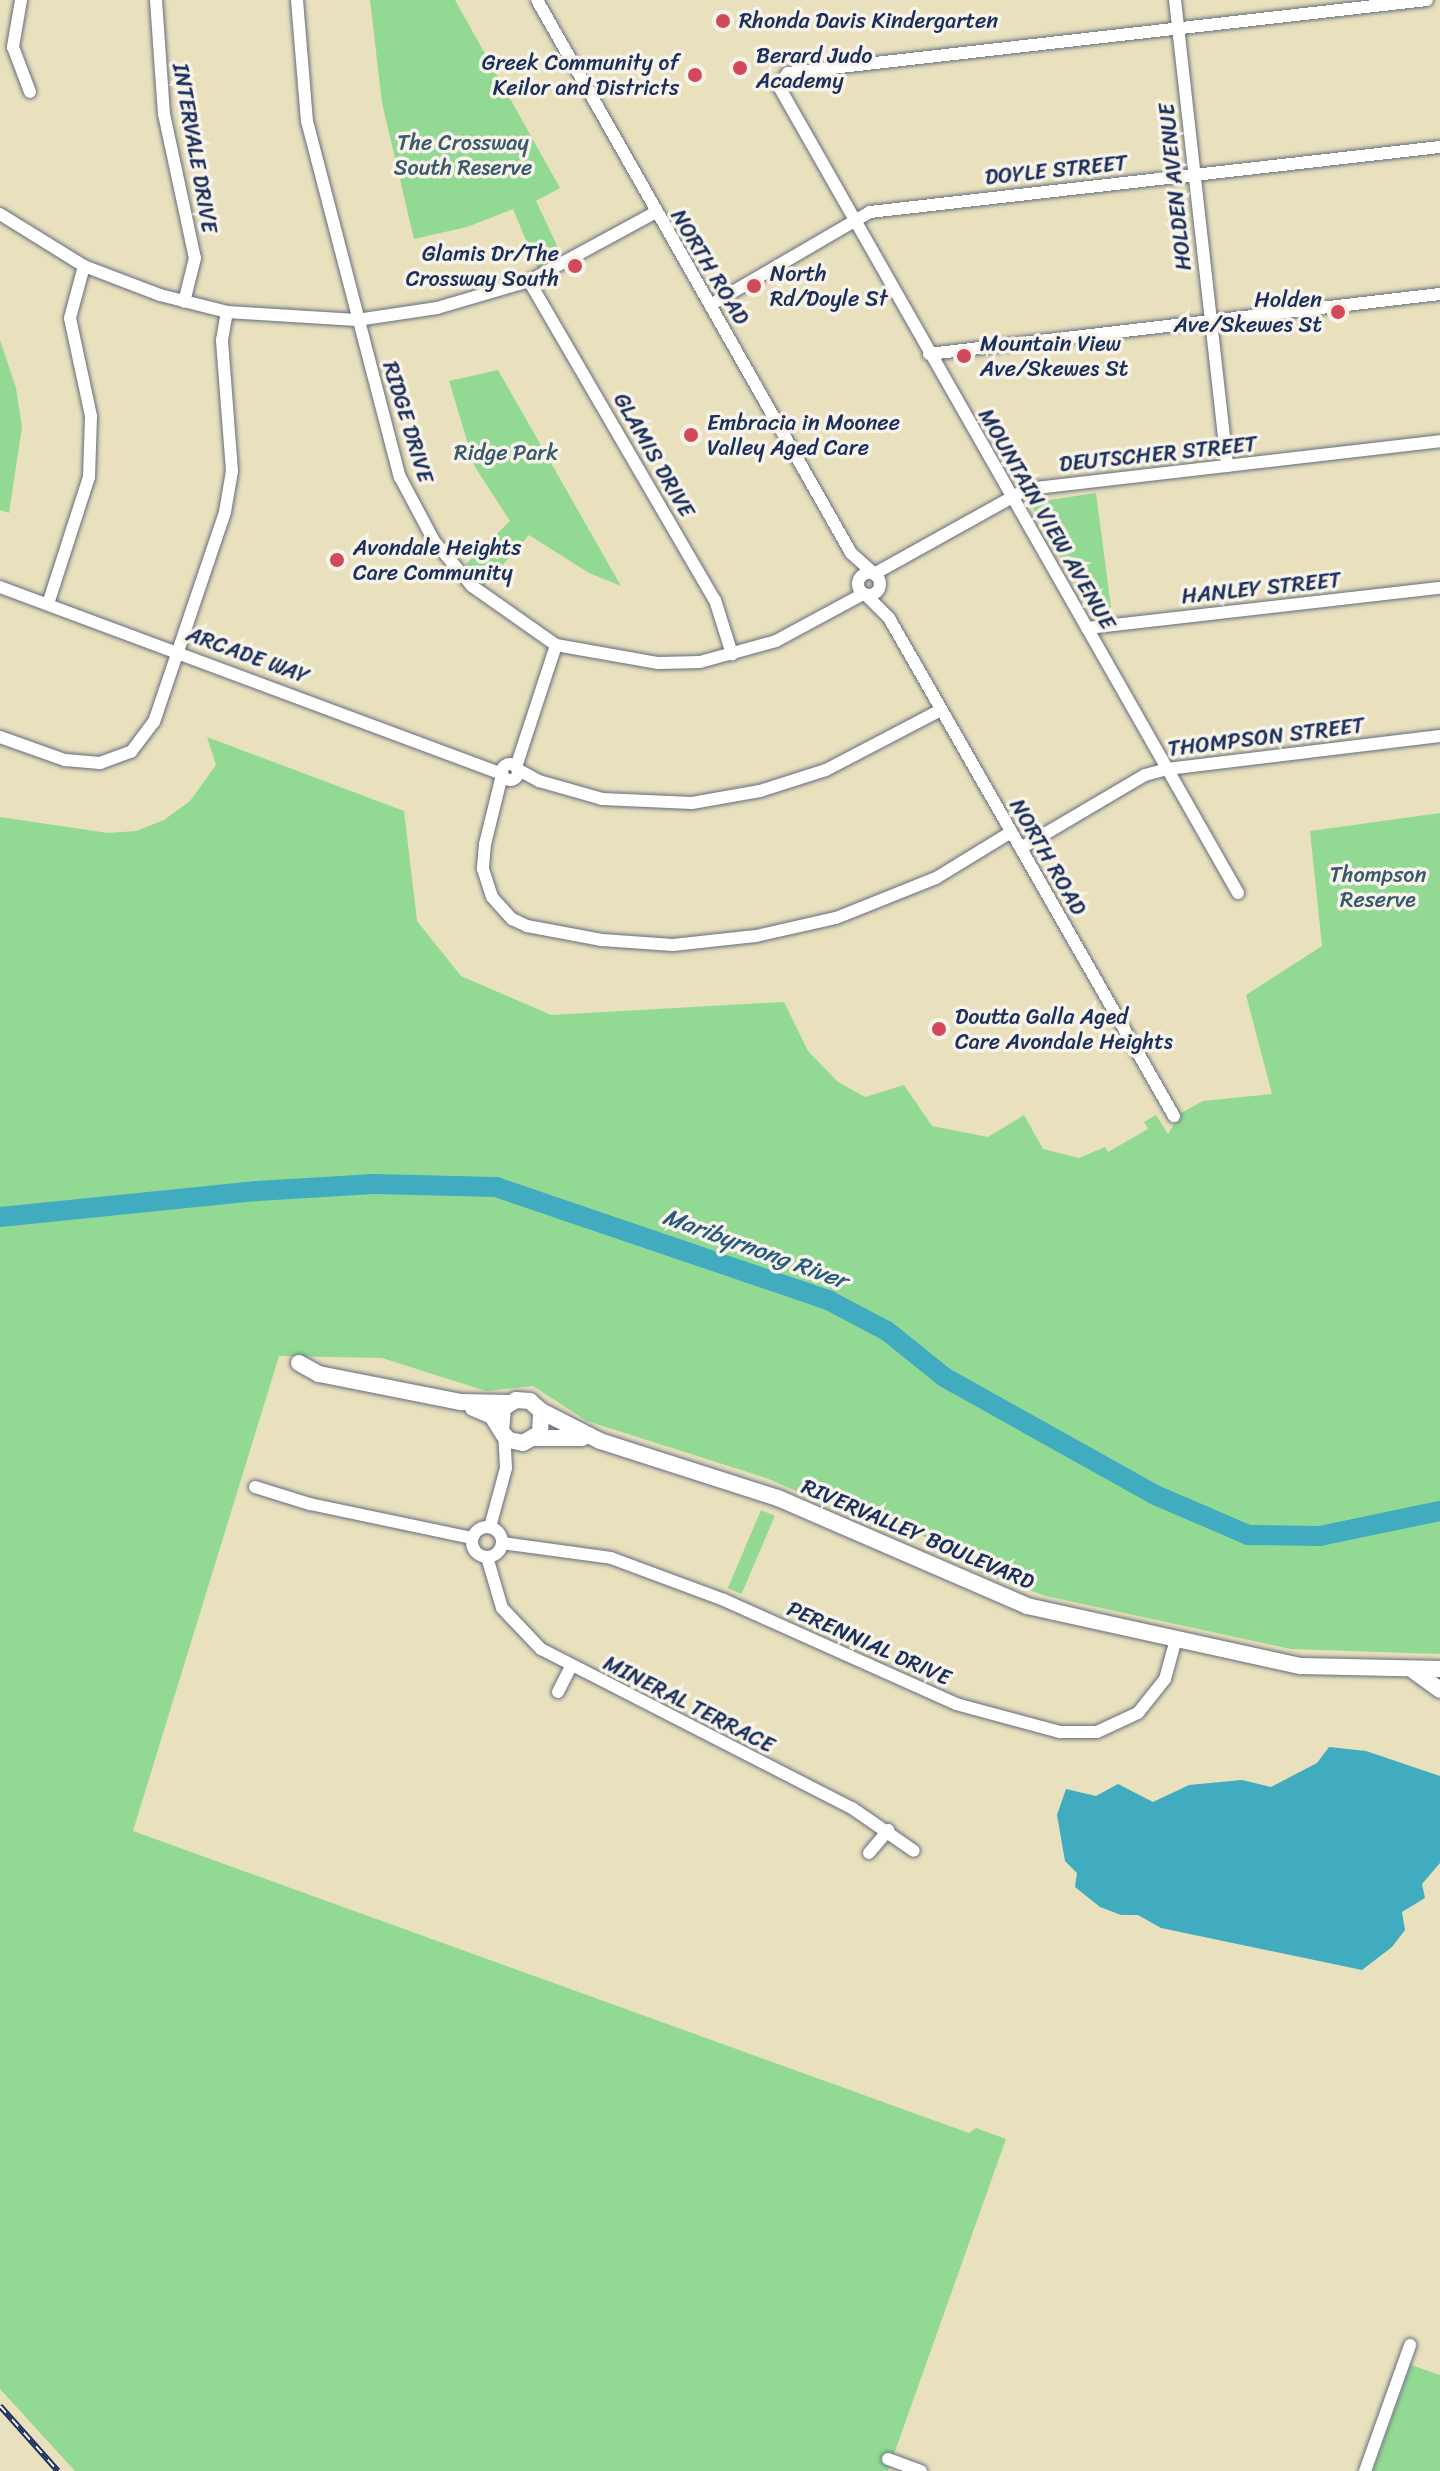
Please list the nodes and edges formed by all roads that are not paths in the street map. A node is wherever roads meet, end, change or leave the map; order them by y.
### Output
1 (21, 0) edge
2 (156, 0) edge
3 (297, 0) edge
4 (537, 0) edge
5 (1175, 0) edge
6 (1427, 0) edge
7 (1179, 27) junction
8 (7, 46) edge
9 (30, 92) dead end
10 (1436, 145) edge
11 (1194, 175) junction
12 (654, 213) junction
13 (0, 214) edge
14 (853, 222) junction
15 (84, 266) junction
16 (529, 281) junction
17 (1440, 294) edge
18 (184, 302) junction
19 (712, 304) junction
20 (227, 312) junction
21 (1210, 319) junction
22 (357, 320) junction
23 (929, 354) junction
24 (1440, 441) edge
25 (1227, 466) junction
26 (1012, 496) junction
27 (869, 585) junction
28 (0, 587) edge
29 (1440, 588) edge
30 (48, 604) junction
31 (1087, 628) junction
32 (556, 645) junction
33 (181, 652) junction
34 (732, 654) junction
35 (939, 711) junction
36 (1440, 736) edge
37 (0, 737) edge
38 (1167, 769) junction
39 (510, 771) junction
40 (1011, 832) junction
41 (1021, 848) junction
42 (1238, 893) dead end
43 (1174, 1116) dead end
44 (299, 1363) dead end
45 (461, 1402) junction
46 (509, 1403) junction
47 (541, 1411) junction
48 (502, 1432) junction
49 (532, 1440) junction
50 (600, 1441) junction
51 (502, 1485) junction
52 (255, 1487) dead end
53 (490, 1527) junction
54 (472, 1538) junction
55 (502, 1543) junction
56 (487, 1557) junction
57 (1176, 1639) junction
58 (571, 1667) junction
59 (1440, 1669) edge
60 (1414, 1671) junction
61 (1440, 1690) edge
62 (558, 1692) dead end
63 (888, 1830) junction
64 (914, 1851) dead end
65 (869, 1853) dead end
66 (1410, 2345) dead end
67 (888, 2459) dead end
68 (921, 2471) edge
69 (1365, 2471) edge

1 - 8 street
2 - 18 street, INTERVALE DRIVE
3 - 22 street, RIDGE DRIVE
4 - 12 street, NORTH ROAD
5 - 7 street, HOLDEN AVENUE
6 - 7 street
7 - 11 street, HOLDEN AVENUE
7 - 14 street, MOUNTAIN VIEW AVENUE
8 - 9 street
10 - 11 street, DOYLE STREET
11 - 14 street, DOYLE STREET
11 - 21 street, HOLDEN AVENUE
12 - 16 street
12 - 19 street, NORTH ROAD
13 - 15 street
14 - 19 street, DOYLE STREET
14 - 23 street, MOUNTAIN VIEW AVENUE
15 - 18 street
15 - 30 street
16 - 22 street
16 - 34 street, GLAMIS DRIVE
17 - 21 street
18 - 20 street
19 - 27 street, NORTH ROAD
20 - 22 street
20 - 33 street
21 - 23 street
21 - 25 street, HOLDEN AVENUE
22 - 32 street, RIDGE DRIVE
23 - 26 street, MOUNTAIN VIEW AVENUE
24 - 25 street, DEUTSCHER STREET
25 - 26 street, DEUTSCHER STREET
26 - 27 street, DEUTSCHER STREET
26 - 31 street, MOUNTAIN VIEW AVENUE
27 - 34 street, RIDGE DRIVE
27 - 35 street, NORTH ROAD
28 - 30 street, ARCADE WAY
29 - 31 street, HANLEY STREET
30 - 33 street, ARCADE WAY
31 - 38 street, MOUNTAIN VIEW AVENUE
32 - 34 street, RIDGE DRIVE
32 - 39 street
33 - 37 street
33 - 39 street, ARCADE WAY
35 - 39 street, ARCADE WAY
35 - 40 street, NORTH ROAD
36 - 38 street, THOMPSON STREET
38 - 41 street, THOMPSON STREET
38 - 42 street, MOUNTAIN VIEW AVENUE
39 - 40 street
40 - 41 street, NORTH ROAD
41 - 43 street, NORTH ROAD
44 - 45 street
45 - 46 street
45 - 48 street
46 - 47 street
46 - 48 street
47 - 49 street
47 - 50 street, RIVERVALLEY BOULEVARD
48 - 49 street
48 - 51 street
49 - 50 street, RIVERVALLEY BOULEVARD
49 - 51 street
50 - 57 street, RIVERVALLEY BOULEVARD
51 - 53 street
52 - 54 street
53 - 54 street
53 - 55 street
54 - 56 street
55 - 56 street
55 - 57 street, PERENNIAL DRIVE
56 - 58 street, MINERAL TERRACE
57 - 60 street, RIVERVALLEY BOULEVARD
58 - 62 street
58 - 63 street, MINERAL TERRACE
59 - 60 street, RIVERVALLEY BOULEVARD
60 - 61 street, RIVERVALLEY BOULEVARD
63 - 64 street, MINERAL TERRACE
63 - 65 street
66 - 69 street
67 - 68 street

